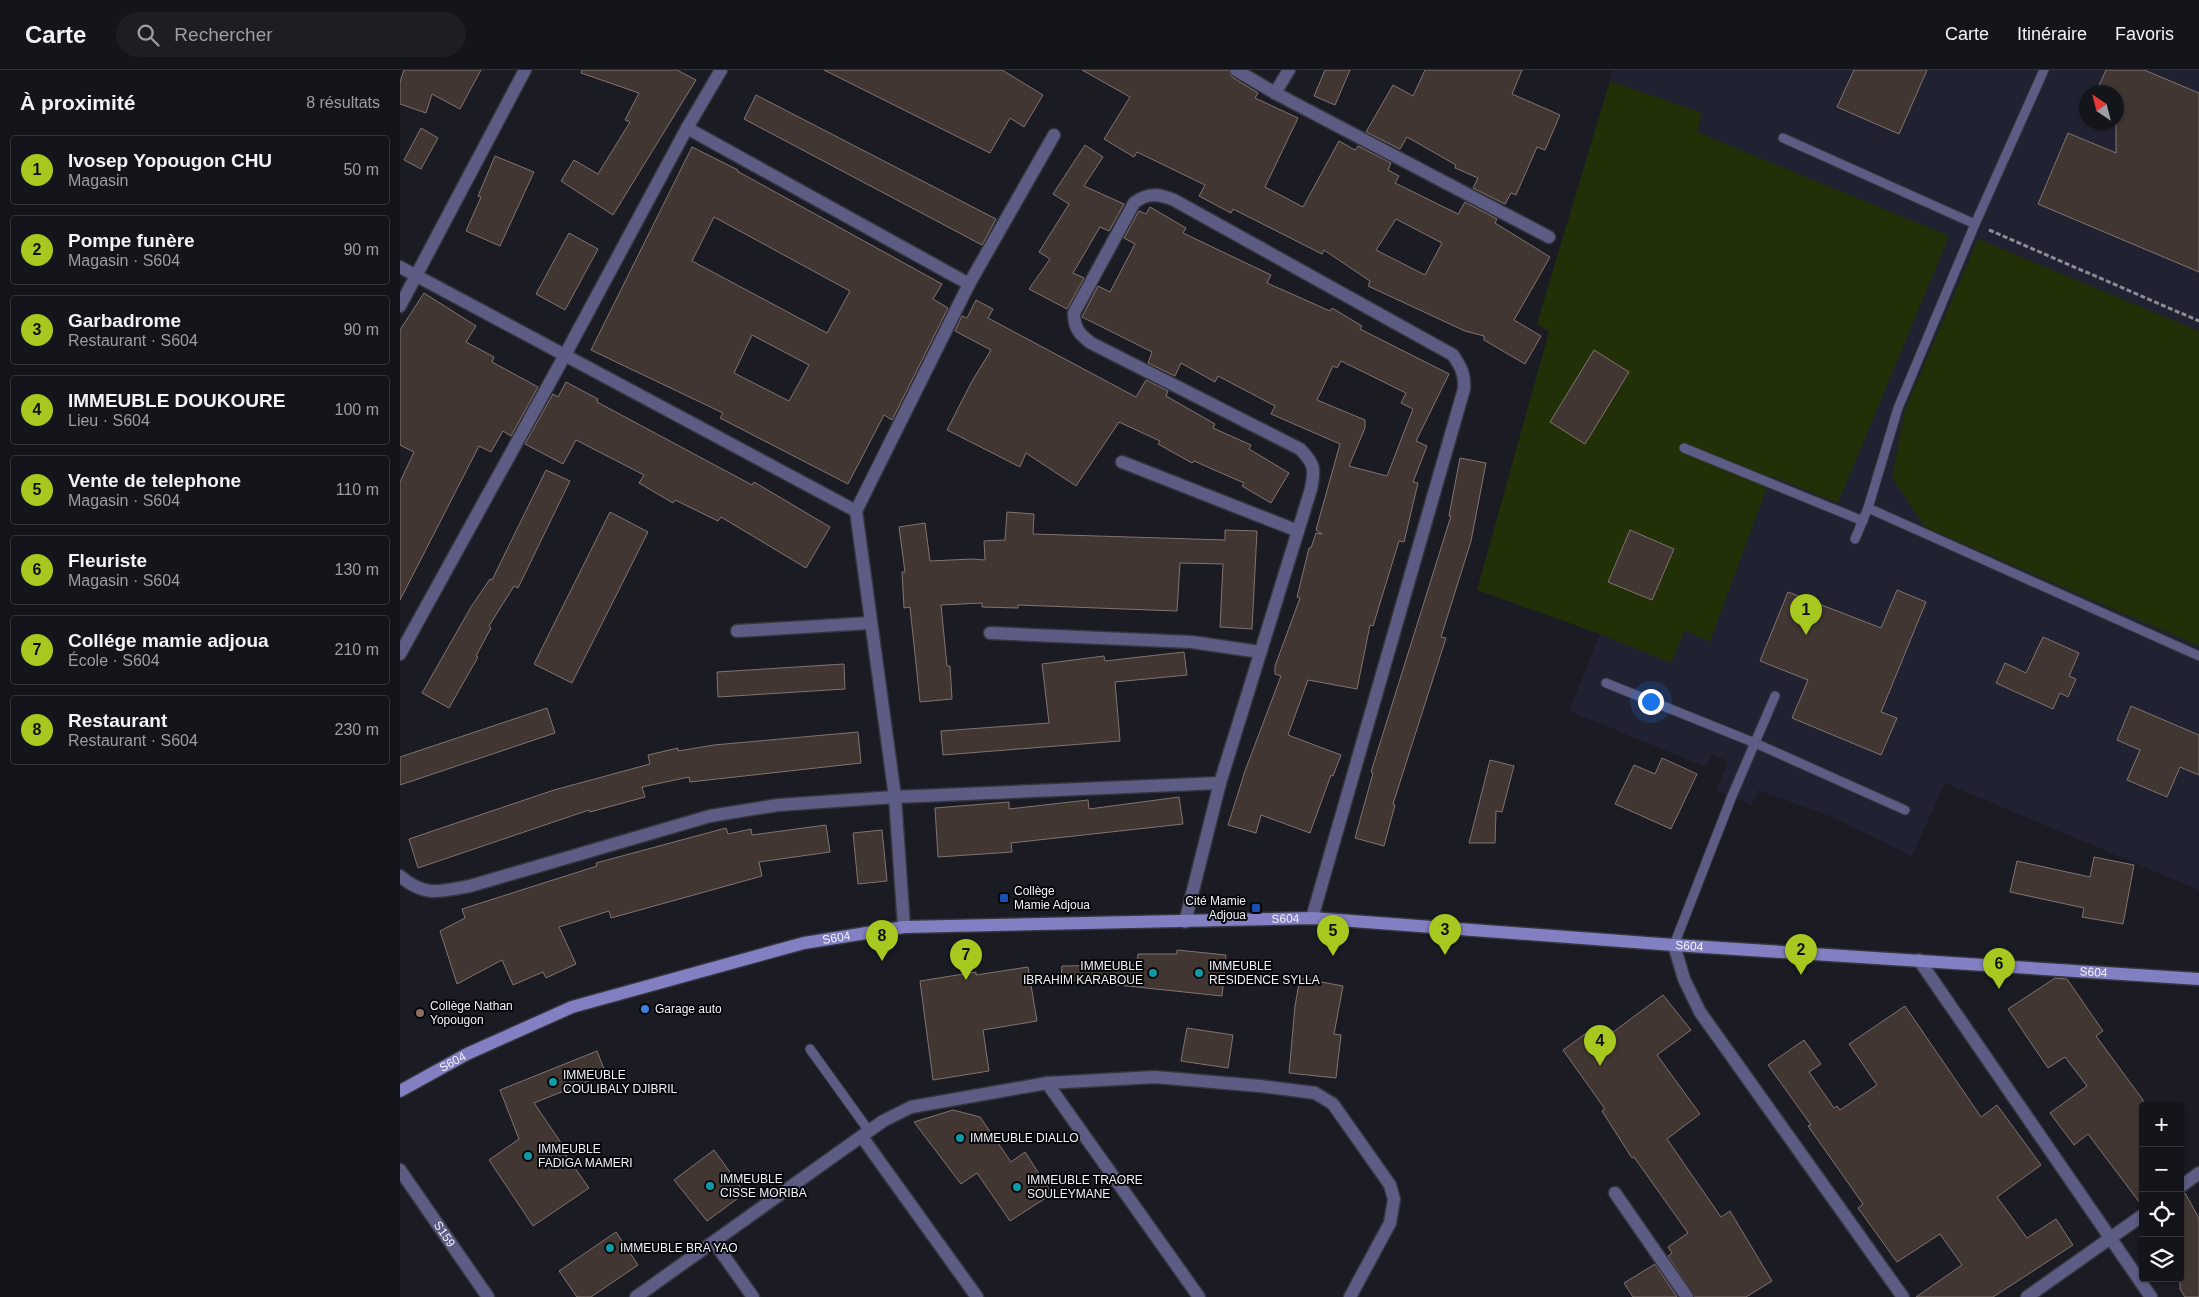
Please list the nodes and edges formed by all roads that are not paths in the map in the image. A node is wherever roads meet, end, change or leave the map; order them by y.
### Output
1 (525, 70) edge
2 (721, 70) edge
3 (1236, 70) edge
4 (1289, 70) edge
5 (2044, 70) edge
6 (1275, 93) junction
7 (686, 128) junction
8 (1054, 135) dead end
9 (1783, 138) dead end
10 (1975, 224) junction
11 (1549, 237) dead end
12 (400, 267) edge
13 (416, 276) junction
14 (969, 284) junction
15 (400, 306) edge
16 (565, 355) junction
17 (1684, 448) dead end
18 (1122, 462) dead end
19 (1868, 508) junction
20 (856, 511) junction
21 (1863, 520) junction
22 (1298, 532) junction
23 (1855, 539) dead end
24 (871, 623) junction
25 (737, 631) dead end
26 (990, 633) dead end
27 (1260, 652) junction
28 (400, 654) edge
29 (2199, 656) edge
30 (1606, 683) dead end
31 (1775, 696) dead end
32 (1755, 743) junction
33 (1220, 783) junction
34 (894, 797) junction
35 (1906, 810) dead end
36 (400, 876) edge
37 (1312, 918) junction
38 (1185, 922) junction
39 (904, 927) junction
40 (1674, 945) junction
41 (1919, 960) junction
42 (2199, 979) edge
43 (810, 1049) dead end
44 (1047, 1083) junction
45 (400, 1091) edge
46 (866, 1134) junction
47 (400, 1170) edge
48 (2199, 1173) edge
49 (2184, 1184) edge
50 (1615, 1193) dead end
51 (2139, 1218) edge
52 (2110, 1240) junction
53 (714, 1242) junction
54 (1900, 1296) edge
55 (488, 1297) edge
56 (636, 1297) edge
57 (752, 1297) edge
58 (977, 1297) edge
59 (1199, 1297) edge
60 (1350, 1297) edge
61 (1687, 1297) edge
62 (2027, 1297) edge
63 (2151, 1297) edge

1 - 13 street
2 - 7 street
3 - 6 street
4 - 6 street
5 - 10 lane
6 - 11 street
7 - 14 street
7 - 16 street
8 - 14 street
9 - 10 lane
10 - 19 lane
12 - 13 street
13 - 15 street
13 - 16 street
14 - 20 street
16 - 20 street
16 - 28 street
17 - 21 lane
18 - 22 street
19 - 21 lane
19 - 29 lane
20 - 24 street
21 - 23 lane
22 - 27 street
22 - 37 street
24 - 25 street
24 - 34 street
26 - 27 street
27 - 33 street
30 - 32 lane
31 - 32 lane
32 - 35 lane
32 - 40 lane
33 - 34 street
33 - 38 street
34 - 36 street
34 - 39 street
37 - 38 street, S604
37 - 40 street, S604
38 - 39 street, S604
39 - 45 street, S604
40 - 41 street, S604
40 - 54 street
41 - 42 street, S604
41 - 52 street
43 - 46 lane
44 - 46 street
44 - 59 street
44 - 60 street
46 - 53 street
46 - 58 street
47 - 55 street, S159
48 - 49 street
50 - 61 street
51 - 52 street
52 - 62 street
52 - 63 street
53 - 56 street
53 - 57 street

